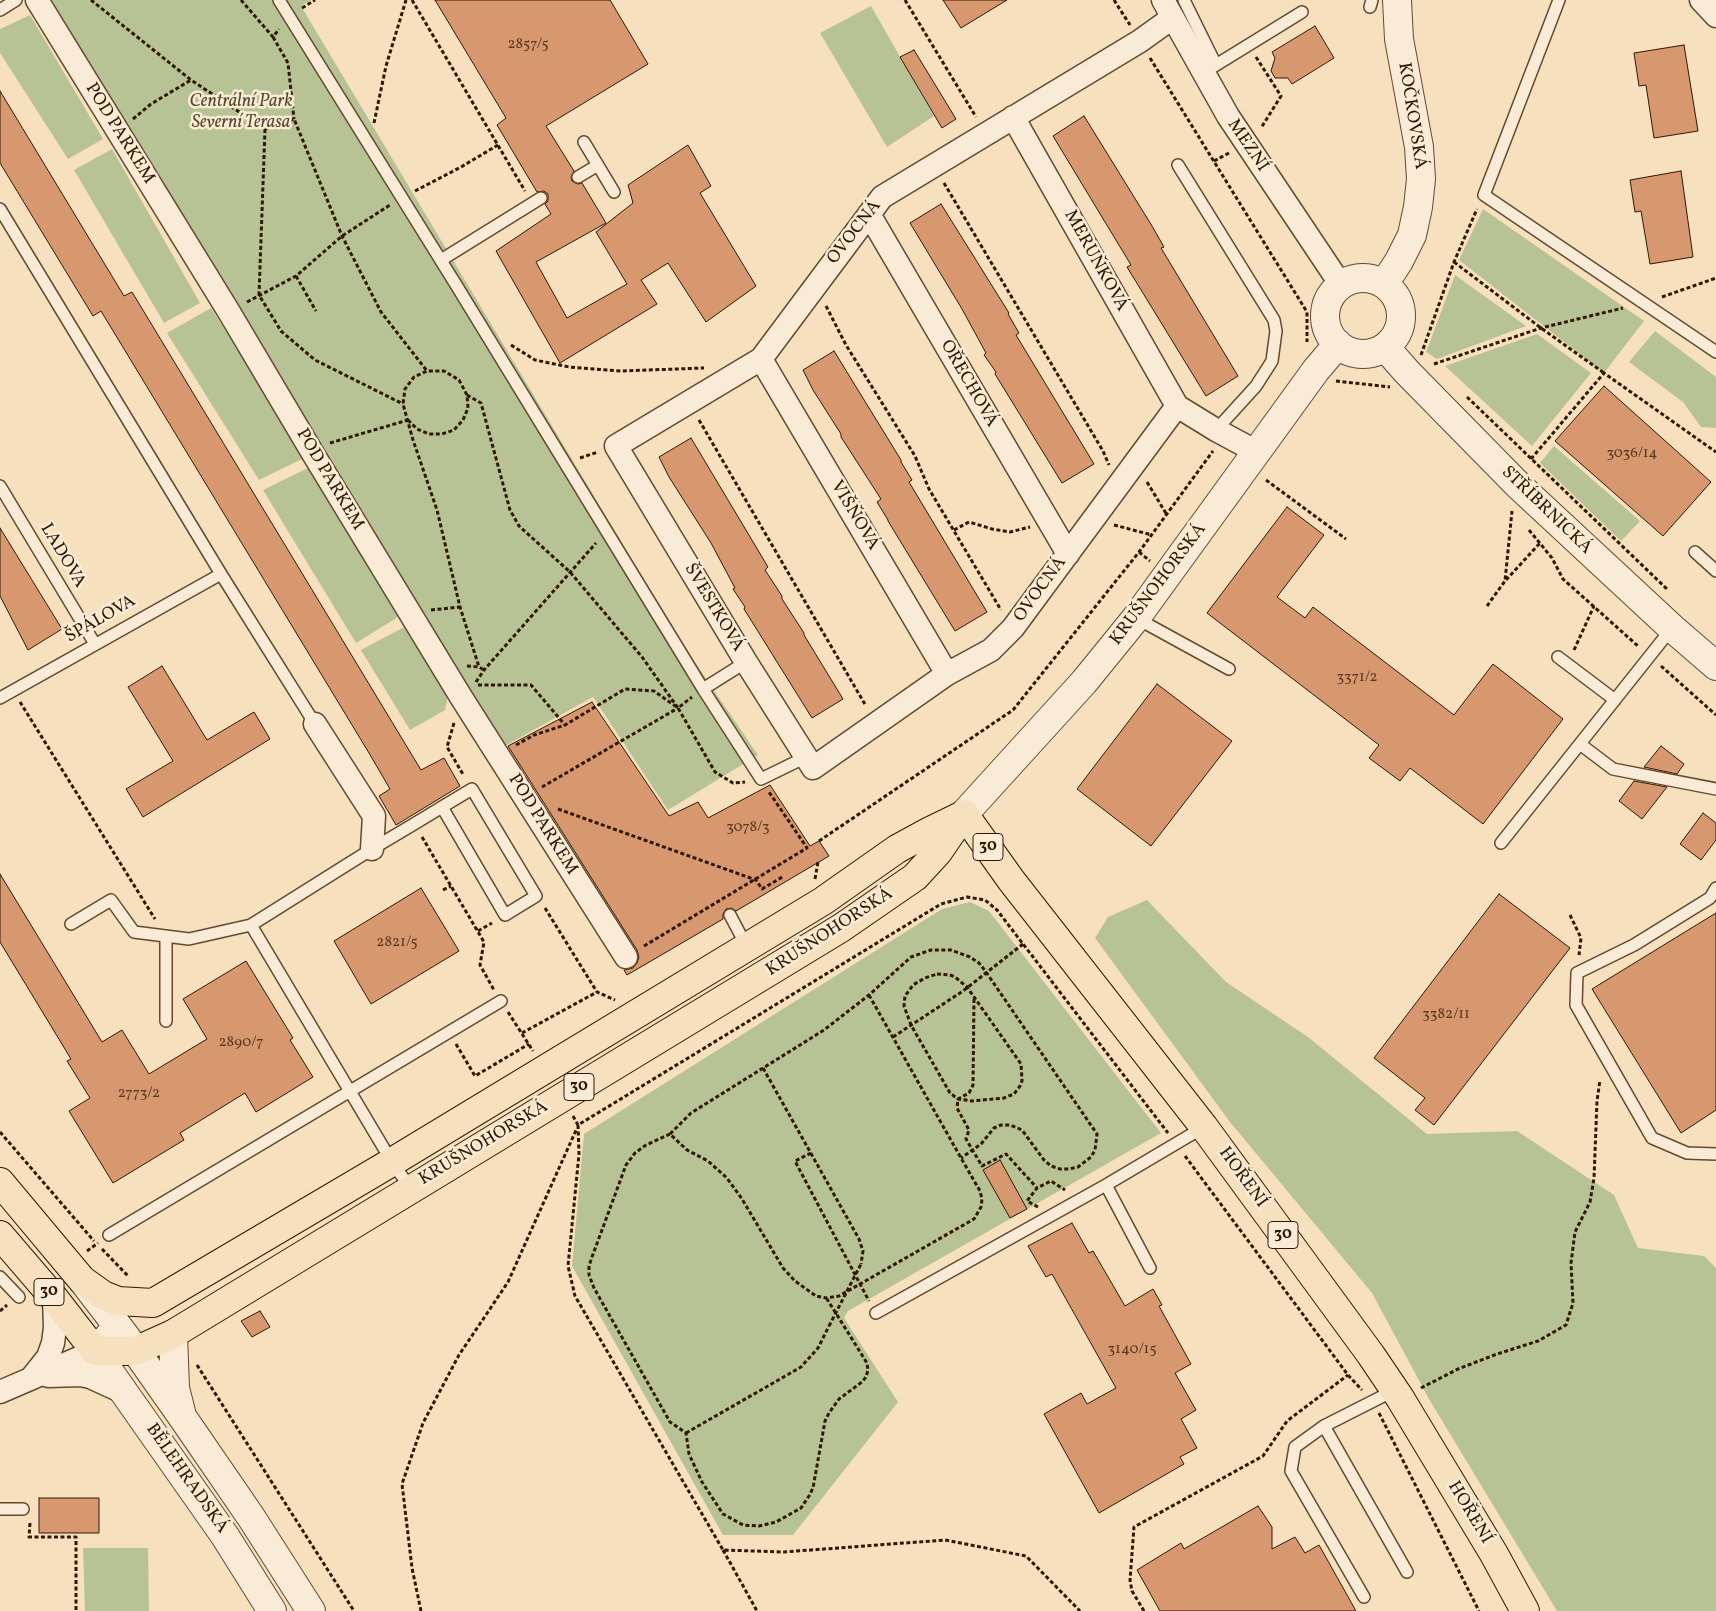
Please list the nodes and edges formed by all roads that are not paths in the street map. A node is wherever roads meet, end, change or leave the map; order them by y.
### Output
1 (16, 0) edge
2 (37, 0) edge
3 (279, 0) edge
4 (1397, 0) edge
5 (1559, 0) edge
6 (1701, 0) edge
7 (1173, 6) edge
8 (0, 10) edge
9 (1302, 12) dead end
10 (1716, 16) edge
11 (1210, 69) junction
12 (1013, 117) junction
13 (584, 142) dead end
14 (598, 165) junction
15 (1178, 165) dead end
16 (578, 177) dead end
17 (614, 192) dead end
18 (537, 201) road end
19 (0, 209) edge
20 (868, 214) junction
21 (441, 260) junction
22 (1384, 284) junction
23 (1341, 285) junction
24 (1338, 344) junction
25 (1385, 347) junction
26 (1716, 352) edge
27 (761, 359) junction
28 (1177, 406) junction
29 (1220, 432) junction
30 (616, 446) joint
31 (1252, 459) junction
32 (0, 486) edge
33 (1694, 552) dead end
34 (1068, 554) junction
35 (1716, 571) edge
36 (221, 574) junction
37 (1136, 618) junction
38 (1672, 628) junction
39 (94, 644) junction
40 (1563, 660) road end
41 (746, 662) junction
42 (1716, 666) edge
43 (1229, 669) dead end
44 (948, 674) junction
45 (702, 690) junction
46 (0, 698) edge
47 (1615, 700) junction
48 (315, 724) joint
49 (1580, 744) junction
50 (809, 763) junction
51 (1716, 790) edge
52 (442, 808) junction
53 (964, 814) junction
54 (1501, 843) dead end
55 (372, 850) junction
56 (1716, 888) edge
57 (730, 915) dead end
58 (71, 924) dead end
59 (251, 925) junction
60 (166, 936) junction
61 (747, 947) junction
62 (626, 957) road end
63 (501, 1001) road end
64 (166, 1021) dead end
65 (351, 1092) junction
66 (1204, 1127) junction
67 (1716, 1154) edge
68 (392, 1162) junction
69 (0, 1182) edge
70 (1106, 1185) junction
71 (411, 1189) junction
72 (0, 1235) edge
73 (109, 1235) dead end
74 (1150, 1268) dead end
75 (0, 1277) edge
76 (82, 1280) junction
77 (19, 1298) dead end
78 (54, 1298) junction
79 (153, 1303) junction
80 (876, 1313) road end
81 (173, 1334) junction
82 (126, 1338) junction
83 (95, 1351) junction
84 (32, 1377) junction
85 (0, 1392) edge
86 (126, 1393) junction
87 (1390, 1397) junction
88 (183, 1418) junction
89 (1324, 1426) junction
90 (0, 1509) edge
91 (23, 1509) road end
92 (1407, 1572) dead end
93 (1364, 1597) dead end
94 (272, 1611) edge
95 (311, 1611) edge
96 (1525, 1611) edge

1 - 8 lane
2 - 62 street, POD PARKEM
3 - 21 lane
4 - 22 street, KOČKOVSKÁ
5 - 26 lane
6 - 10 street
7 - 11 street, MEZNÍ
7 - 12 street, OVOCNÁ
9 - 11 lane
11 - 23 street, MEZNÍ
12 - 20 street, OVOCNÁ
12 - 28 street, MERUŇKOVÁ
13 - 14 lane
14 - 16 lane
14 - 17 lane
15 - 29 lane
18 - 21 lane
19 - 36 lane
20 - 27 street, OVOCNÁ
20 - 34 street, OŘECHOVÁ
21 - 45 lane
22 - 23 street
22 - 25 street
23 - 24 street
24 - 25 street
24 - 31 street, KRUŠNOHORSKÁ
25 - 38 street, STŘÍBRNICKÁ
27 - 30 street, OVOCNÁ
27 - 44 street, VIŠŇOVÁ
28 - 29 street
28 - 34 street, OVOCNÁ
29 - 31 street
30 - 41 street, ŠVESTKOVÁ
31 - 37 street, KRUŠNOHORSKÁ
32 - 39 lane, LADOVA
33 - 35 lane
34 - 44 street, OVOCNÁ
36 - 39 lane, ŠPÁLOVA
36 - 48 lane
37 - 43 lane
37 - 53 street, KRUŠNOHORSKÁ
38 - 42 street, STŘÍBRNICKÁ
38 - 47 lane
39 - 46 lane, ŠPÁLOVA
40 - 47 lane
41 - 45 lane
41 - 50 street, ŠVESTKOVÁ
44 - 50 street, OVOCNÁ
45 - 50 lane
47 - 49 lane
48 - 55 street
49 - 51 lane
49 - 54 lane
52 - 52 lane
52 - 55 lane
53 - 61 main road, KRUŠNOHORSKÁ / 30
53 - 66 main road, HOŘENÍ / 30
53 - 71 main road, KRUŠNOHORSKÁ / 30
55 - 59 lane
56 - 67 lane
57 - 61 lane
58 - 60 lane
59 - 60 lane
59 - 65 lane
60 - 64 lane
61 - 68 main road, KRUŠNOHORSKÁ / 30
63 - 65 lane
65 - 68 lane
65 - 73 lane
66 - 70 lane
66 - 87 main road, HOŘENÍ / 30
68 - 71 lane
68 - 79 main road, KRUŠNOHORSKÁ / 30
69 - 76 main road, 30
70 - 74 lane
70 - 80 lane
71 - 81 main road, KRUŠNOHORSKÁ / 30
72 - 78 main road, 30
75 - 77 lane
76 - 79 main road, 30
76 - 82 street, 30
78 - 83 main road, 30
78 - 84 street
79 - 82 street, KRUŠNOHORSKÁ / 30
81 - 82 main road, KRUŠNOHORSKÁ / 30
81 - 88 street, BĚLEHRADSKÁ
82 - 83 main road, 30
82 - 88 street, BĚLEHRADSKÁ
83 - 84 street
83 - 86 street, BĚLEHRADSKÁ
84 - 85 street
84 - 86 street
86 - 94 street, BĚLEHRADSKÁ
87 - 89 lane
87 - 96 main road, HOŘENÍ / 30
88 - 95 street, BĚLEHRADSKÁ
89 - 92 lane
89 - 93 lane
90 - 91 lane

